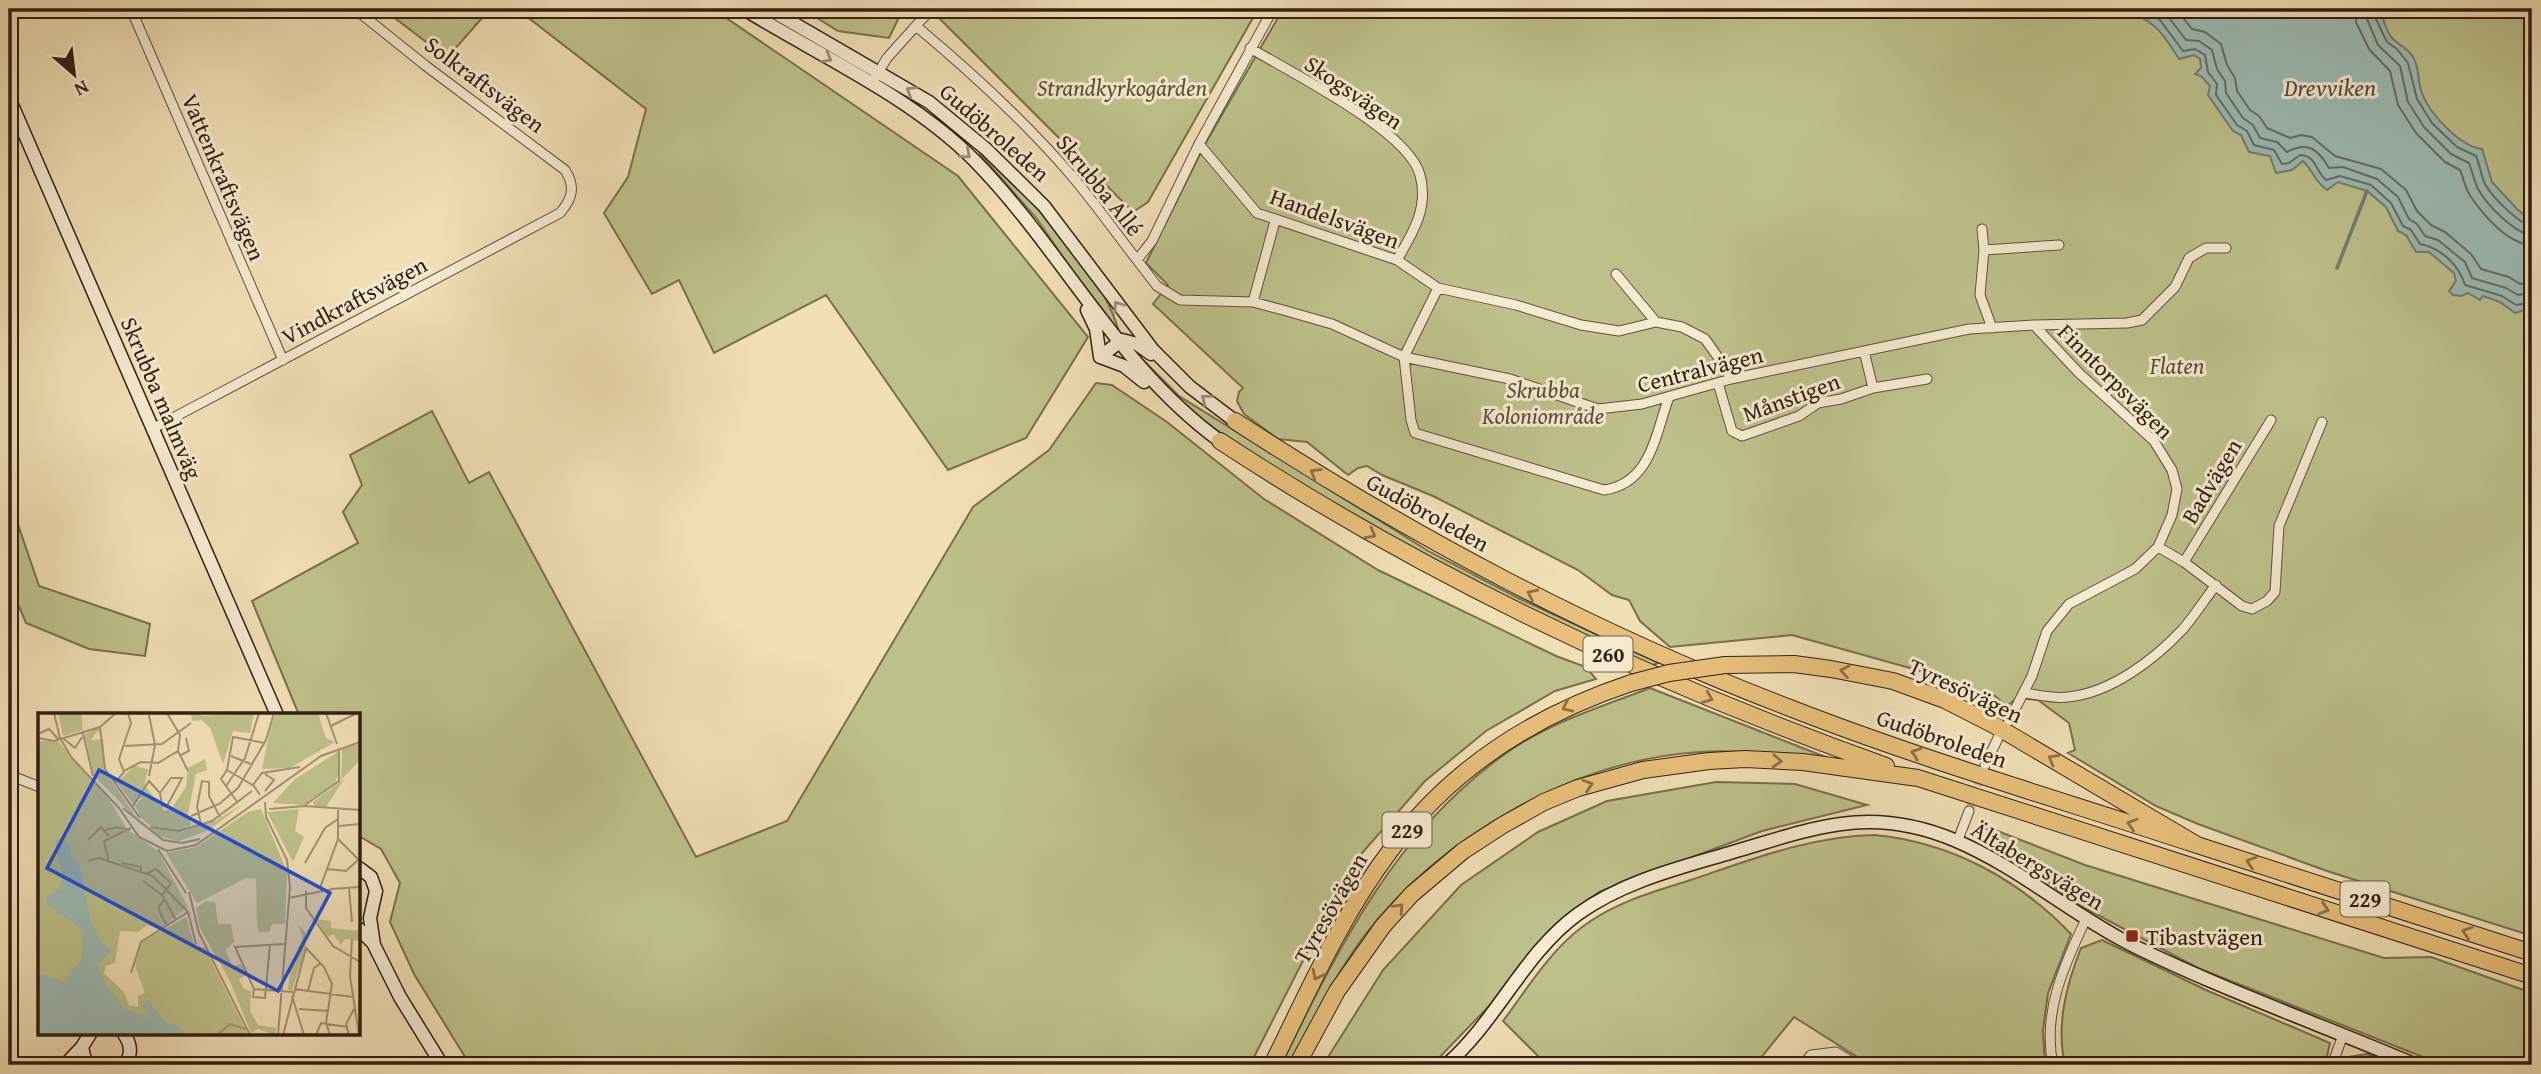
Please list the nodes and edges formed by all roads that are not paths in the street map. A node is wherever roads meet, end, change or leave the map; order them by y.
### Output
1 (131, 9) edge
2 (355, 9) edge
3 (744, 9) edge
4 (769, 9) edge
5 (931, 9) edge
6 (1273, 9) edge
7 (916, 26) junction
8 (1250, 48) junction
9 (878, 71) junction
10 (872, 85) junction
11 (9, 98) edge
12 (1199, 144) junction
13 (571, 201) joint
14 (1275, 221) junction
15 (1982, 229) dead end
16 (2059, 245) dead end
17 (2226, 248) dead end
18 (1984, 250) junction
19 (1137, 260) junction
20 (1397, 260) junction
21 (1616, 274) dead end
22 (1077, 288) junction
23 (1438, 288) junction
24 (1253, 302) junction
25 (1656, 322) junction
26 (2034, 325) junction
27 (1992, 327) junction
28 (1118, 342) junction
29 (1864, 351) junction
30 (1100, 356) junction
31 (1404, 358) junction
32 (283, 359) junction
33 (1178, 376) junction
34 (1731, 379) junction
35 (1927, 379) dead end
36 (1718, 383) junction
37 (1872, 388) junction
38 (1669, 397) junction
39 (1183, 413) junction
40 (2271, 420) dead end
41 (1235, 421) joint
42 (2322, 422) dead end
43 (152, 429) junction
44 (1220, 441) joint
45 (2158, 547) junction
46 (2184, 562) junction
47 (2216, 585) junction
48 (2025, 693) junction
49 (276, 713) edge
50 (2009, 721) dead end
51 (1999, 736) dead end
52 (1985, 765) tunnel mouth
53 (9, 775) edge
54 (1918, 778) junction
55 (38, 787) edge
56 (1969, 811) tunnel mouth
57 (1958, 840) junction
58 (2197, 845) junction
59 (360, 869) edge
60 (371, 906) junction
61 (360, 913) edge
62 (2086, 919) junction
63 (360, 930) edge
64 (374, 945) junction
65 (2532, 953) edge
66 (2532, 976) edge
67 (2343, 1035) junction
68 (89, 1036) edge
69 (128, 1036) edge
70 (82, 1047) junction
71 (65, 1065) edge
72 (89, 1065) edge
73 (123, 1065) edge
74 (442, 1065) edge
75 (1272, 1065) edge
76 (1297, 1065) edge
77 (1446, 1065) edge
78 (1803, 1065) edge
79 (1857, 1065) edge
80 (2053, 1065) edge
81 (2332, 1065) edge
82 (2416, 1065) edge

1 - 32 street, Vattenkraftsvägen
2 - 13 street, Solkraftsvägen
3 -> 10 street, Gudöbroleden / 260
4 - 9 street, Gudöbroleden / 260
5 - 7 street
6 - 8 street, Skrubba Allé
7 - 9 street
7 - 19 street, Skrubba Allé
8 - 12 street, Skrubba Allé
8 - 20 street, Skogsvägen
9 - 10 street
33 -> 9 street, Gudöbroleden / 260
10 -> 22 street, Gudöbroleden / 260
11 - 43 street, Skrubba malmväg
12 - 14 street, Handelsvägen
12 - 19 street, Skrubba Allé
13 - 32 street, Vindkraftsvägen
14 - 20 street, Handelsvägen
14 - 24 street
15 - 18 street
16 - 18 street
17 - 26 street, Centralvägen
18 - 27 street
19 - 24 street, Centralvägen
20 - 23 street, Handelsvägen
21 - 25 street
22 - 28 street, Gudöbroleden / 260
22 - 30 street
23 - 25 street, Handelsvägen
23 - 31 street
24 - 31 street, Centralvägen
25 - 34 street
26 - 27 street, Centralvägen
26 - 45 street, Finntorpsvägen
27 - 29 street, Centralvägen
28 - 30 street
28 - 33 street
28 - 39 street, Gudöbroleden / 260
29 - 34 street, Centralvägen
29 - 37 street, Månstigen
30 - 39 street
31 - 38 street, Centralvägen
31 - 38 street
32 - 43 street, Vindkraftsvägen
41 -> 33 street, Gudöbroleden / 260
34 - 36 street, Centralvägen
35 - 37 street, Månstigen
36 - 37 street, Månstigen
36 - 38 street, Centralvägen
39 - 44 street, Gudöbroleden / 260
40 - 46 street, Badvägen
58 -> 41 highway, Gudöbroleden / 260
42 - 47 street
43 - 49 street, Skrubba malmväg
44 -> 54 highway, Gudöbroleden / 260
45 - 46 street
45 - 48 street, Finntorpsvägen
46 - 47 street
47 - 48 street
48 - 50 street, Finntorpsvägen
51 - 52 street
53 - 55 street
54 -> 66 highway, Tyresövägen / 229
76 -> 54 highway, Tyresövägen / 229
56 - 57 street
57 - 62 street, Ältabergsvägen
57 - 77 street, Ältabergsvägen
65 -> 58 highway, Tyresövägen / 229
58 -> 75 highway, Tyresövägen / 229, bridge
59 - 60 street
60 - 61 street
60 - 64 street
62 - 67 street, Ältabergsvägen
62 - 80 street
63 - 64 street
64 - 74 street
67 - 81 street
67 - 82 street, Ältabergsvägen
68 - 70 street
69 - 73 street
70 - 71 street
70 - 72 street
78 - 79 street

